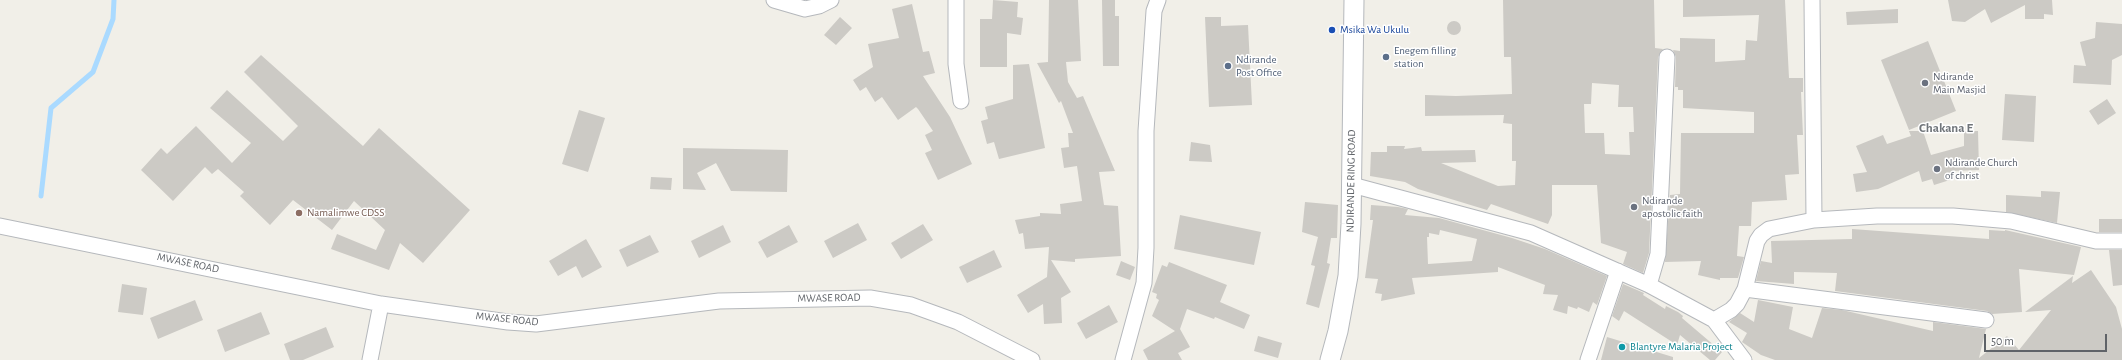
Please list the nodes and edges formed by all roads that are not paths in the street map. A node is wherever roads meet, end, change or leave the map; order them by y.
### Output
1 (774, 0) edge
2 (831, 0) edge
3 (956, 0) edge
4 (1158, 0) edge
5 (1354, 0) edge
6 (1812, 0) edge
7 (1667, 57) dead end
8 (961, 101) dead end
9 (1352, 186) junction
10 (1814, 220) junction
11 (0, 226) edge
12 (2122, 241) edge
13 (1618, 271) junction
14 (1649, 285) junction
15 (1745, 289) junction
16 (381, 304) junction
17 (1714, 320) junction
18 (1986, 320) dead end
19 (370, 360) edge
20 (1032, 360) edge
21 (1123, 360) edge
22 (1330, 360) edge
23 (1588, 360) edge
24 (1744, 360) edge

1 - 2 street
3 - 8 street
4 - 21 street
5 - 9 street, NDIRANDE RING ROAD
6 - 10 street
7 - 14 street
9 - 13 street
9 - 22 street, NDIRANDE RING ROAD
10 - 12 street
10 - 15 street
11 - 16 street, MWASE ROAD
13 - 14 street
13 - 23 street
14 - 17 street
15 - 17 street
15 - 18 street
16 - 19 street
16 - 20 street, MWASE ROAD
17 - 24 street

